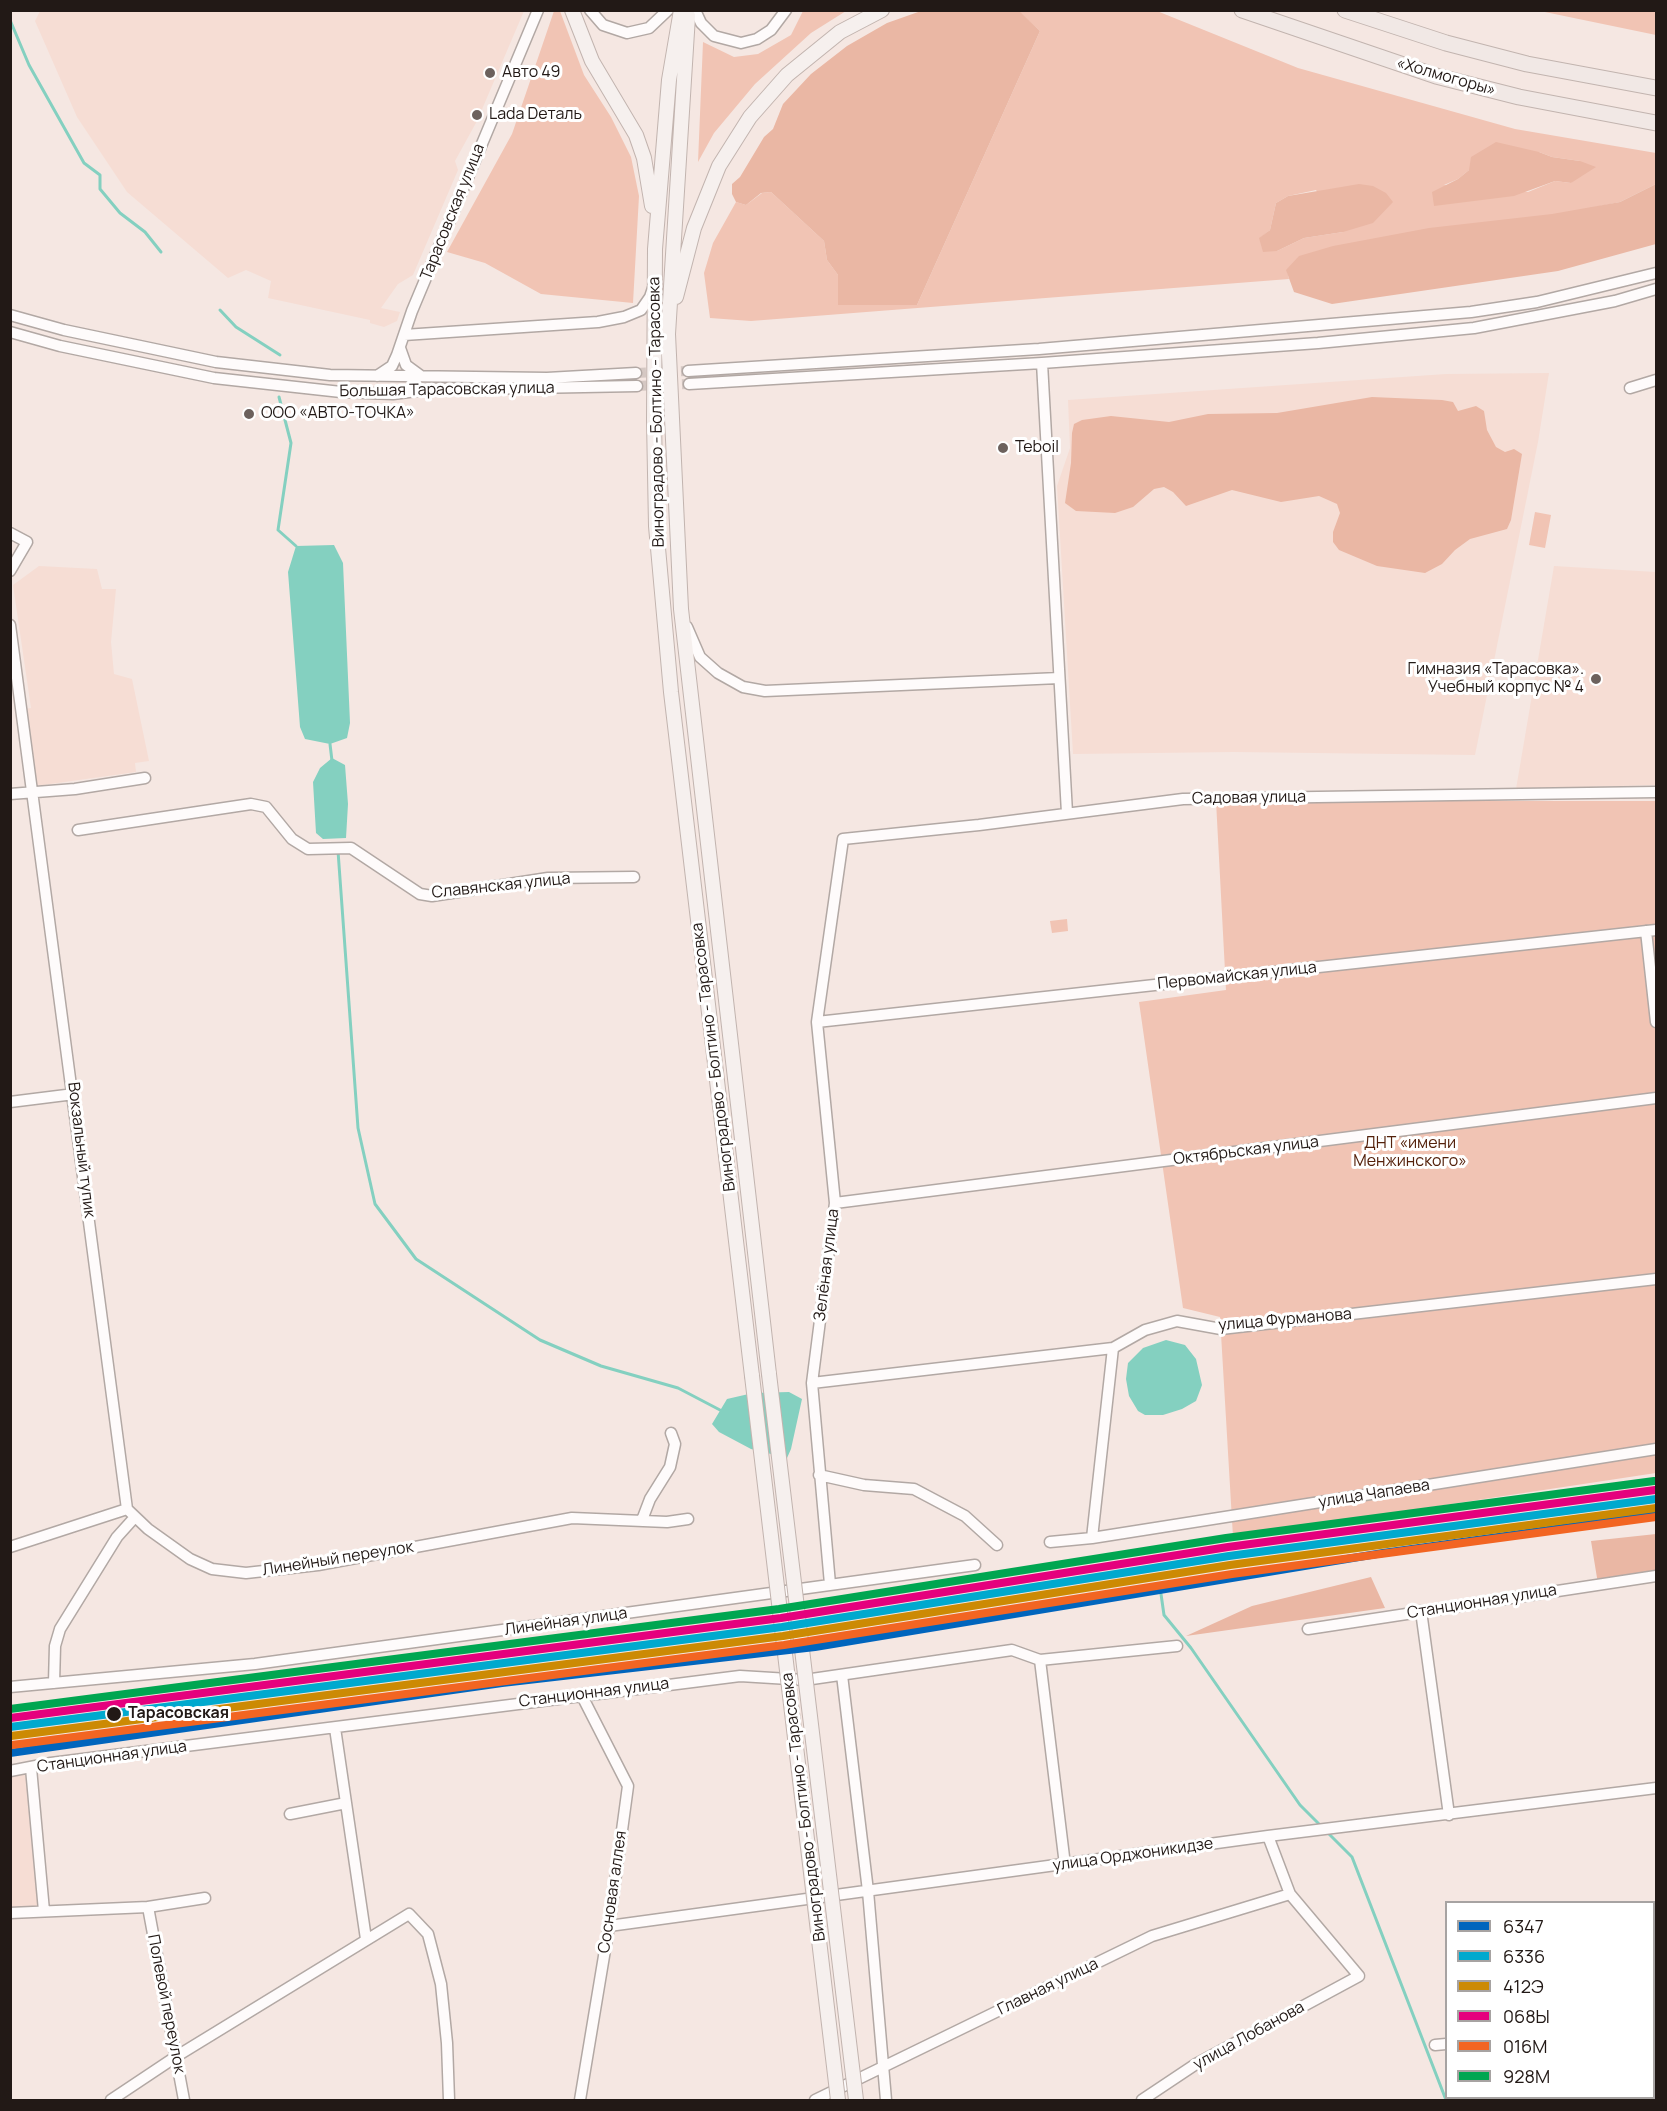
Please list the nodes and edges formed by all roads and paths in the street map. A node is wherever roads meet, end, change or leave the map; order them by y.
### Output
1 (538, 10) edge
2 (572, 10) edge
3 (590, 10) edge
4 (668, 10) edge
5 (681, 10) edge
6 (688, 10) edge
7 (695, 10) edge
8 (786, 10) edge
9 (882, 10) edge
10 (1242, 10) edge
11 (1345, 10) edge
12 (1656, 88) edge
13 (1656, 123) edge
14 (655, 249) junction
15 (1656, 273) edge
16 (654, 285) junction
17 (1656, 289) edge
18 (10, 315) edge
19 (10, 332) edge
20 (668, 334) junction
21 (404, 335) junction
22 (400, 348) junction
23 (1042, 363) junction
24 (688, 371) tunnel mouth
25 (636, 373) tunnel mouth
26 (421, 376) junction
27 (374, 377) junction
28 (1656, 380) edge
29 (689, 384) tunnel mouth
30 (637, 386) tunnel mouth
31 (1630, 388) dead end
32 (10, 534) edge
33 (10, 571) edge
34 (681, 609) junction
35 (10, 625) edge
36 (1059, 678) junction
37 (145, 778) dead end
38 (32, 792) junction
39 (1656, 792) edge
40 (10, 794) edge
41 (1067, 813) junction
42 (78, 830) dead end
43 (843, 839) joint
44 (634, 877) dead end
45 (1651, 930) edge
46 (817, 1022) junction
47 (1656, 1022) edge
48 (74, 1094) junction
49 (1656, 1098) edge
50 (10, 1102) edge
51 (835, 1203) junction
52 (1656, 1279) edge
53 (1113, 1348) junction
54 (812, 1383) junction
55 (671, 1433) dead end
56 (1656, 1449) edge
57 (819, 1475) junction
58 (131, 1513) junction
59 (688, 1519) dead end
60 (642, 1520) junction
61 (1092, 1538) junction
62 (1050, 1542) dead end
63 (997, 1545) dead end
64 (10, 1547) edge
65 (975, 1564) dead end
66 (1656, 1576) edge
67 (830, 1584) junction
68 (1421, 1611) junction
69 (1308, 1629) dead end
70 (1177, 1646) dead end
71 (1040, 1660) junction
72 (842, 1675) junction
73 (54, 1683) junction
74 (12, 1688) edge
75 (581, 1694) junction
76 (335, 1728) junction
77 (32, 1768) junction
78 (10, 1772) edge
79 (1656, 1788) edge
80 (346, 1803) junction
81 (290, 1814) dead end
82 (1449, 1815) junction
83 (1268, 1836) junction
84 (1065, 1865) junction
85 (868, 1891) junction
86 (1290, 1894) junction
87 (205, 1898) dead end
88 (148, 1907) junction
89 (44, 1911) junction
90 (10, 1913) edge
91 (609, 1926) junction
92 (366, 1939) junction
93 (1445, 2044) edge
94 (1435, 2045) dead end
95 (177, 2056) junction
96 (885, 2066) junction
97 (111, 2100) edge
98 (184, 2100) edge
99 (449, 2100) edge
100 (580, 2100) edge
101 (815, 2100) edge
102 (838, 2100) edge
103 (856, 2100) edge
104 (886, 2100) edge
105 (1142, 2100) edge

1 - 21 street, Тарасовская улица
2 - 14 main road
3 - 4 street
5 - 14 main road, Виноградово - Болтино - Тарасовка
6 - 20 main road, Виноградово - Болтино - Тарасовка
7 - 8 street
9 - 20 main road
10 - 13 highway, «Холмогоры»
11 - 12 highway, «Холмогоры»
14 - 16 main road, Виноградово - Болтино - Тарасовка
15 - 24 street
16 - 21 street
16 - 102 main road, Виноградово - Болтино - Тарасовка, bridge
17 - 23 street
18 - 27 street, Большая Тарасовская улица
19 - 30 street, Большая Тарасовская улица
20 - 34 main road, Виноградово - Болтино - Тарасовка
21 - 22 street, Тарасовская улица
22 - 26 street
22 - 27 street, Тарасовская улица
23 - 29 street
23 - 36 street
25 - 26 street, Большая Тарасовская улица
26 - 27 street, Большая Тарасовская улица
28 - 31 street
32 - 33 street
34 - 36 street
34 - 103 main road, Виноградово - Болтино - Тарасовка, bridge
35 - 38 street, Вокзальный тупик
36 - 41 street
37 - 38 street
38 - 40 street
38 - 48 street, Вокзальный тупик
39 - 41 street, Садовая улица
41 - 43 street, Садовая улица
42 - 44 street, Славянская улица
43 - 46 street, Зелёная улица
45 - 46 street, Первомайская улица
45 - 47 street
46 - 51 street, Зелёная улица
48 - 50 street
48 - 58 street, Вокзальный тупик
49 - 51 street, Октябрьская улица
51 - 54 street, Зелёная улица
52 - 53 street, улица Фурманова
53 - 54 street, улица Фурманова
53 - 61 street
54 - 57 street, Зелёная улица
55 - 60 street
56 - 61 street, улица Чапаева
57 - 63 street
57 - 67 street, Зелёная улица
58 - 60 street, Линейный переулок
58 - 64 street
58 - 73 street
59 - 60 street, Линейный переулок
61 - 62 street
65 - 67 street, Линейная улица
66 - 68 street, Станционная улица
67 - 73 street, Линейная улица
68 - 69 street, Станционная улица
68 - 82 street
70 - 71 street, Станционная улица
71 - 72 street, Станционная улица
71 - 84 street
72 - 75 street, Станционная улица
72 - 85 street
73 - 74 street, Линейная улица
75 - 76 street, Станционная улица
75 - 91 street, Сосновая аллея
76 - 77 street, Станционная улица
76 - 80 street
77 - 78 street, Станционная улица
77 - 89 street
79 - 82 street, улица Орджоникидзе
80 - 81 street
80 - 92 street
82 - 83 street, улица Орджоникидзе
83 - 84 street, улица Орджоникидзе
83 - 86 street
84 - 85 street, улица Орджоникидзе
85 - 91 street, улица Орджоникидзе
85 - 96 street
86 - 96 street, Главная улица
86 - 105 street, улица Лобанова
87 - 88 street
88 - 89 street
88 - 95 street, Полевой переулок
89 - 90 street
91 - 100 street, Сосновая аллея
92 - 95 street
92 - 99 street
93 - 94 street
95 - 97 street
95 - 98 street, Полевой переулок
96 - 101 street, Главная улица
96 - 104 street

